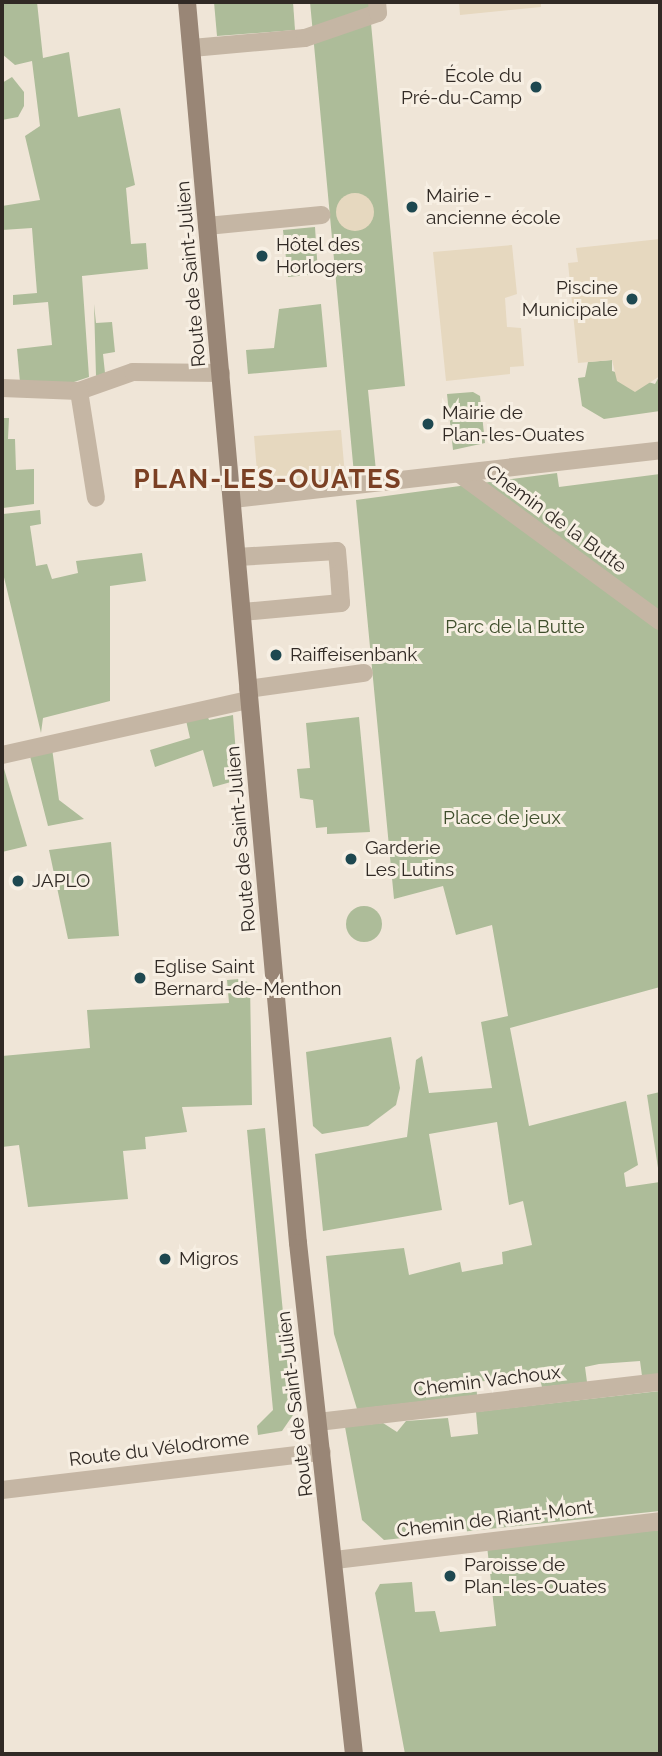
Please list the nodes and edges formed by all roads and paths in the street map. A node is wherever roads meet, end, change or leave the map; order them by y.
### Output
1 (187, 2) edge
2 (378, 8) edge
3 (192, 48) junction
4 (321, 215) dead end
5 (207, 226) junction
6 (221, 373) junction
7 (2, 388) edge
8 (79, 391) junction
9 (660, 450) edge
10 (461, 474) junction
11 (96, 498) dead end
12 (233, 499) junction
13 (237, 557) junction
14 (242, 612) junction
15 (660, 621) edge
16 (364, 673) dead end
17 (248, 694) junction
18 (2, 755) edge
19 (660, 1382) edge
20 (318, 1422) junction
21 (322, 1452) junction
22 (2, 1490) edge
23 (660, 1521) edge
24 (335, 1560) junction
25 (354, 1754) edge

1 - 3 main road, Route de Saint-Julien
2 - 3 street
3 - 5 main road, Route de Saint-Julien
4 - 5 street
5 - 6 main road, Route de Saint-Julien
6 - 8 street
6 - 12 main road, Route de Saint-Julien
7 - 8 street
8 - 11 street
9 - 10 street
10 - 12 street
10 - 15 street, Chemin de la Butte
12 - 13 main road, Route de Saint-Julien
13 - 14 main road, Route de Saint-Julien
13 - 14 street
14 - 17 main road, Route de Saint-Julien
16 - 17 street
17 - 18 street
17 - 20 main road, Route de Saint-Julien
19 - 20 street, Chemin Vachoux
20 - 21 main road, Route de Saint-Julien
21 - 22 street, Route du Vélodrome
21 - 24 main road, Route de Saint-Julien
23 - 24 street, Chemin de Riant-Mont
24 - 25 main road, Route de Saint-Julien

